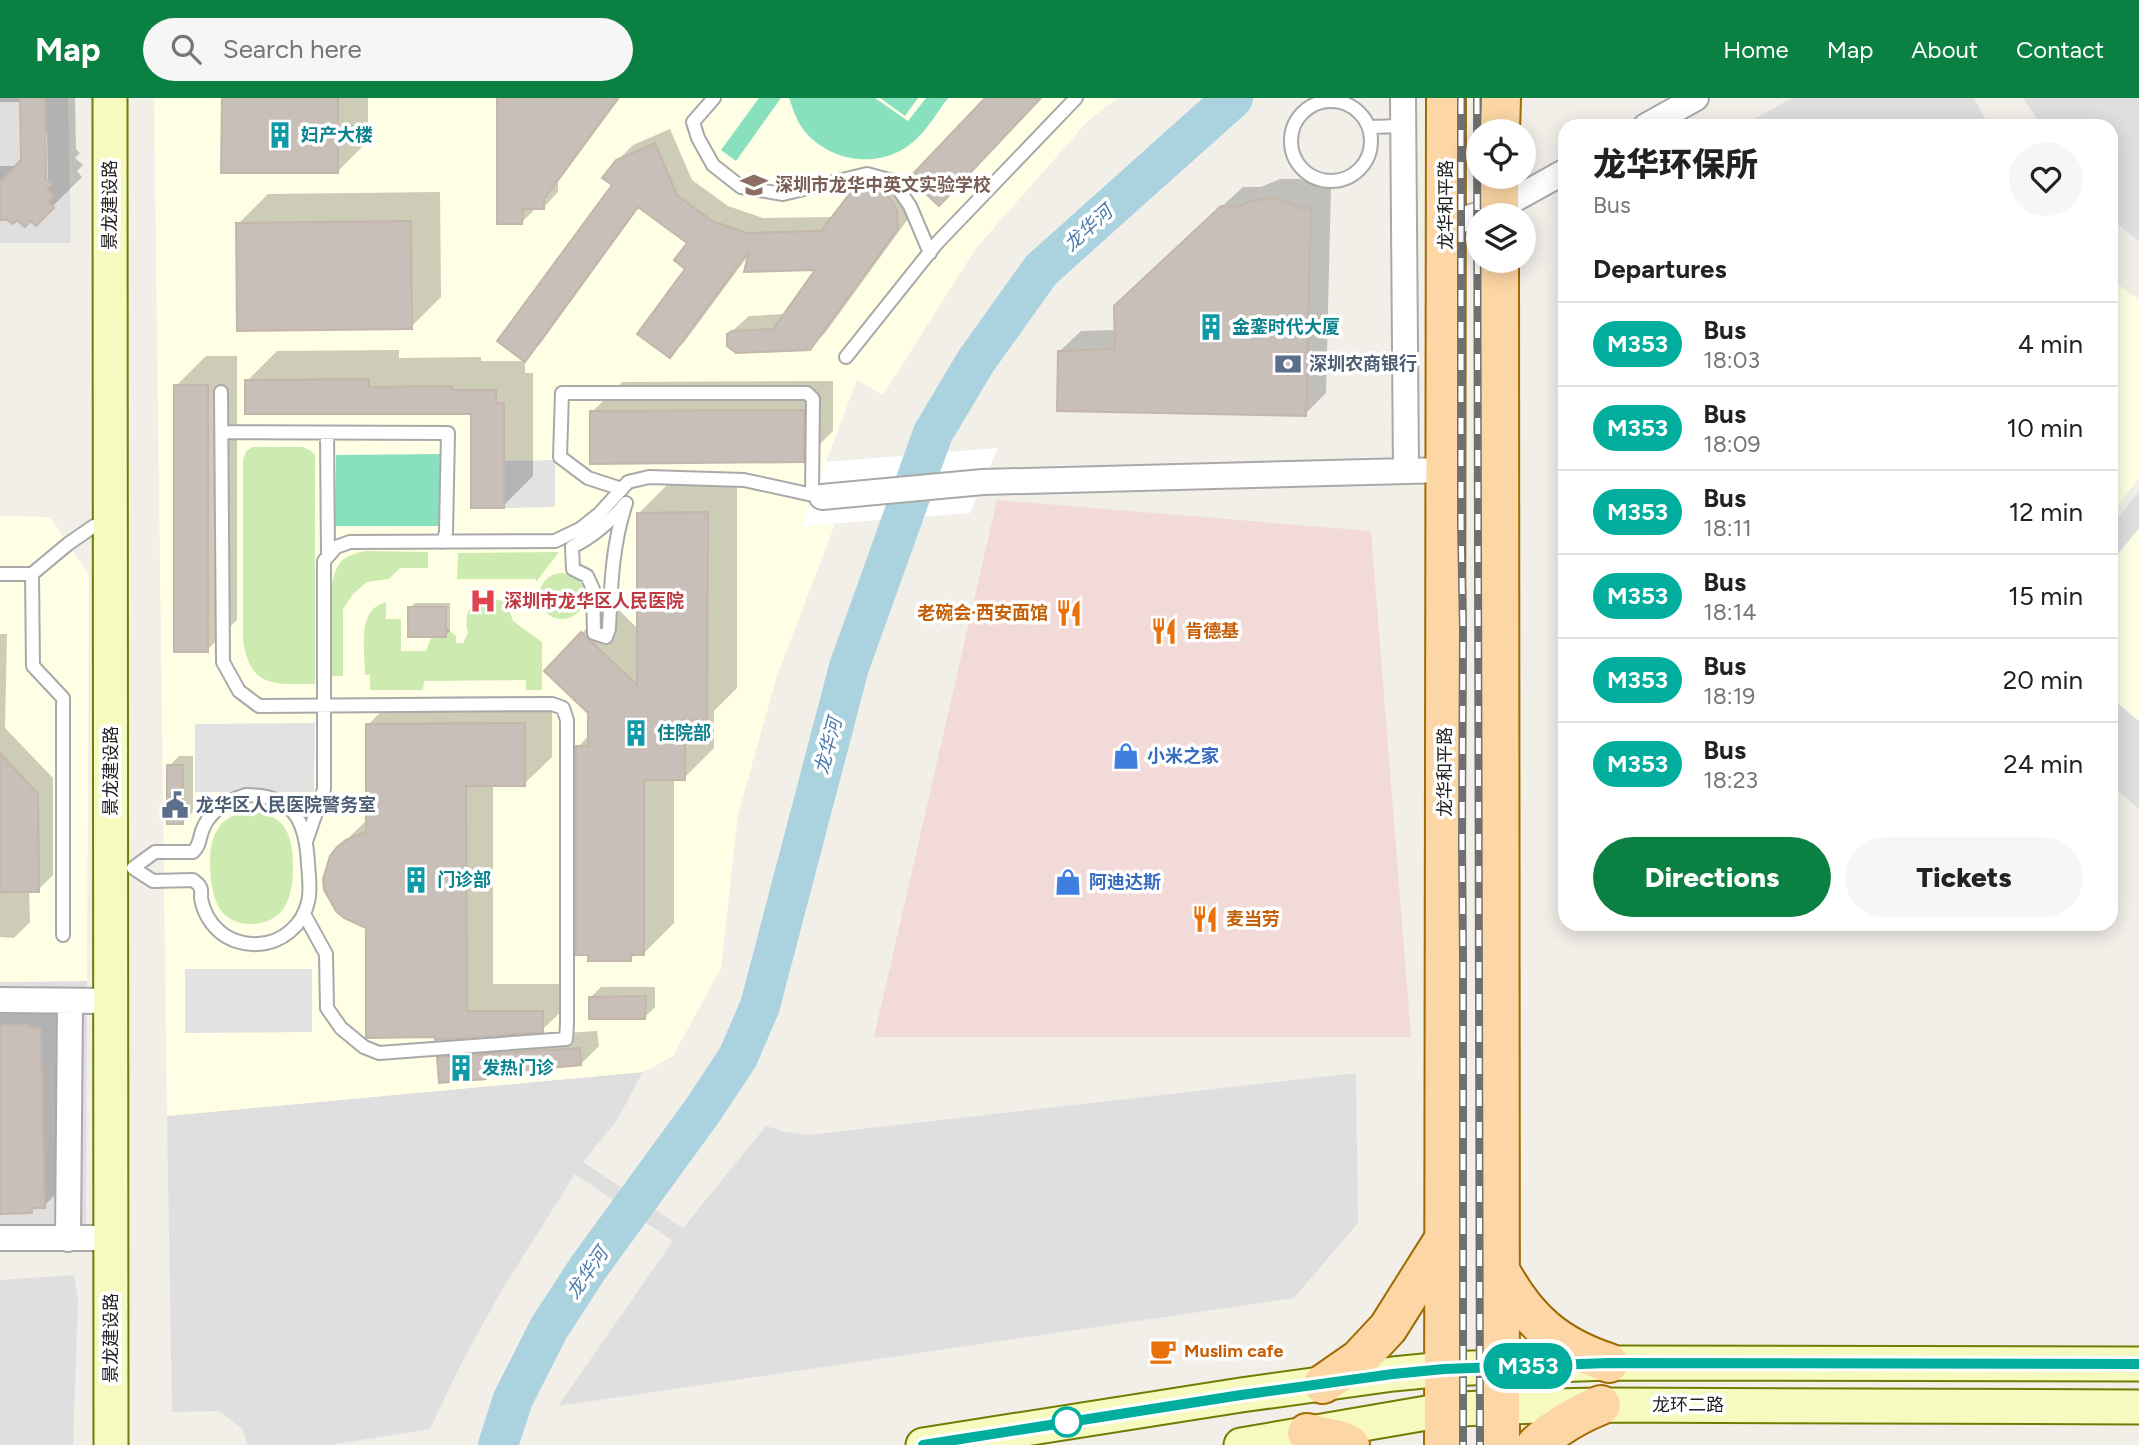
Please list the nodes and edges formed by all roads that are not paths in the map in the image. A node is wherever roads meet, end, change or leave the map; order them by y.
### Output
1 (110, 98) edge
2 (132, 98) edge
3 (714, 98) edge
4 (1076, 98) edge
5 (1403, 98) edge
6 (1446, 98) edge
7 (1501, 98) edge
8 (1696, 98) edge
9 (1500, 119) edge
10 (1658, 119) edge
11 (1403, 126) junction
12 (1369, 127) junction
13 (1558, 175) edge
14 (1499, 200) edge
15 (1446, 225) junction
16 (930, 253) junction
17 (1499, 273) edge
18 (846, 357) dead end
19 (221, 391) dead end
20 (222, 432) junction
21 (327, 433) junction
22 (1446, 470) junction
23 (1406, 471) junction
24 (622, 489) junction
25 (826, 496) junction
26 (110, 525) junction
27 (443, 542) junction
28 (572, 547) joint
29 (328, 556) junction
30 (0, 574) edge
31 (33, 574) junction
32 (324, 705) junction
33 (307, 839) junction
34 (133, 868) junction
35 (304, 914) junction
36 (63, 935) dead end
37 (0, 1000) edge
38 (70, 1001) junction
39 (111, 1001) junction
40 (0, 1238) edge
41 (111, 1238) junction
42 (68, 1239) junction
43 (1444, 1240) junction
44 (1501, 1272) junction
45 (1609, 1363) junction
46 (2139, 1364) edge
47 (1500, 1367) junction
48 (1444, 1369) junction
49 (1323, 1384) junction
50 (1601, 1405) junction
51 (1500, 1407) junction
52 (2139, 1407) edge
53 (1444, 1427) edge
54 (1307, 1433) junction
55 (111, 1445) edge
56 (133, 1445) edge
57 (923, 1445) edge
58 (1241, 1445) edge
59 (1350, 1445) edge
60 (1500, 1445) edge
61 (1535, 1445) edge

1 - 26 main road, 景龙建设路
2 - 34 main road, 景龙建设路
3 - 16 lane
4 - 16 lane
5 - 11 street
6 - 15 main road, 龙华和平路
7 - 9 main road
8 - 10 street
11 - 12 lane
11 - 23 street
12 - 12 lane
13 - 14 street
14 - 15 street
15 - 22 main road, 龙华和平路
16 - 18 lane
17 - 44 main road
19 - 20 lane
20 - 21 lane
20 - 32 lane
21 - 27 lane
21 - 29 lane
22 - 23 street
22 - 43 main road, 龙华和平路
23 - 25 street
24 - 25 lane
24 - 25 lane
24 - 27 lane
26 - 31 lane
26 - 39 main road, 景龙建设路
27 - 29 lane
28 - 28 lane
29 - 32 lane
30 - 31 lane
31 - 36 lane
32 - 33 lane
32 - 35 lane
33 - 34 lane
33 - 35 lane
34 - 35 lane
34 - 56 main road, 景龙建设路
37 - 38 street
38 - 39 street
38 - 42 street
39 - 41 main road, 景龙建设路
40 - 42 street
41 - 42 street
41 - 55 main road, 景龙建设路
43 - 48 main road, 龙华和平路
43 - 49 main road
44 - 45 main road
44 - 47 main road
45 - 46 main road
45 - 47 main road
47 - 48 main road
47 - 51 main road
48 - 49 main road
48 - 53 main road, 龙华和平路
49 - 57 main road
50 - 51 main road, 龙环二路
50 - 52 main road, 龙环二路
50 - 61 main road
51 - 53 main road, 龙环二路
51 - 60 main road
53 - 54 main road, 龙环二路
54 - 58 main road, 龙环二路
54 - 59 main road

